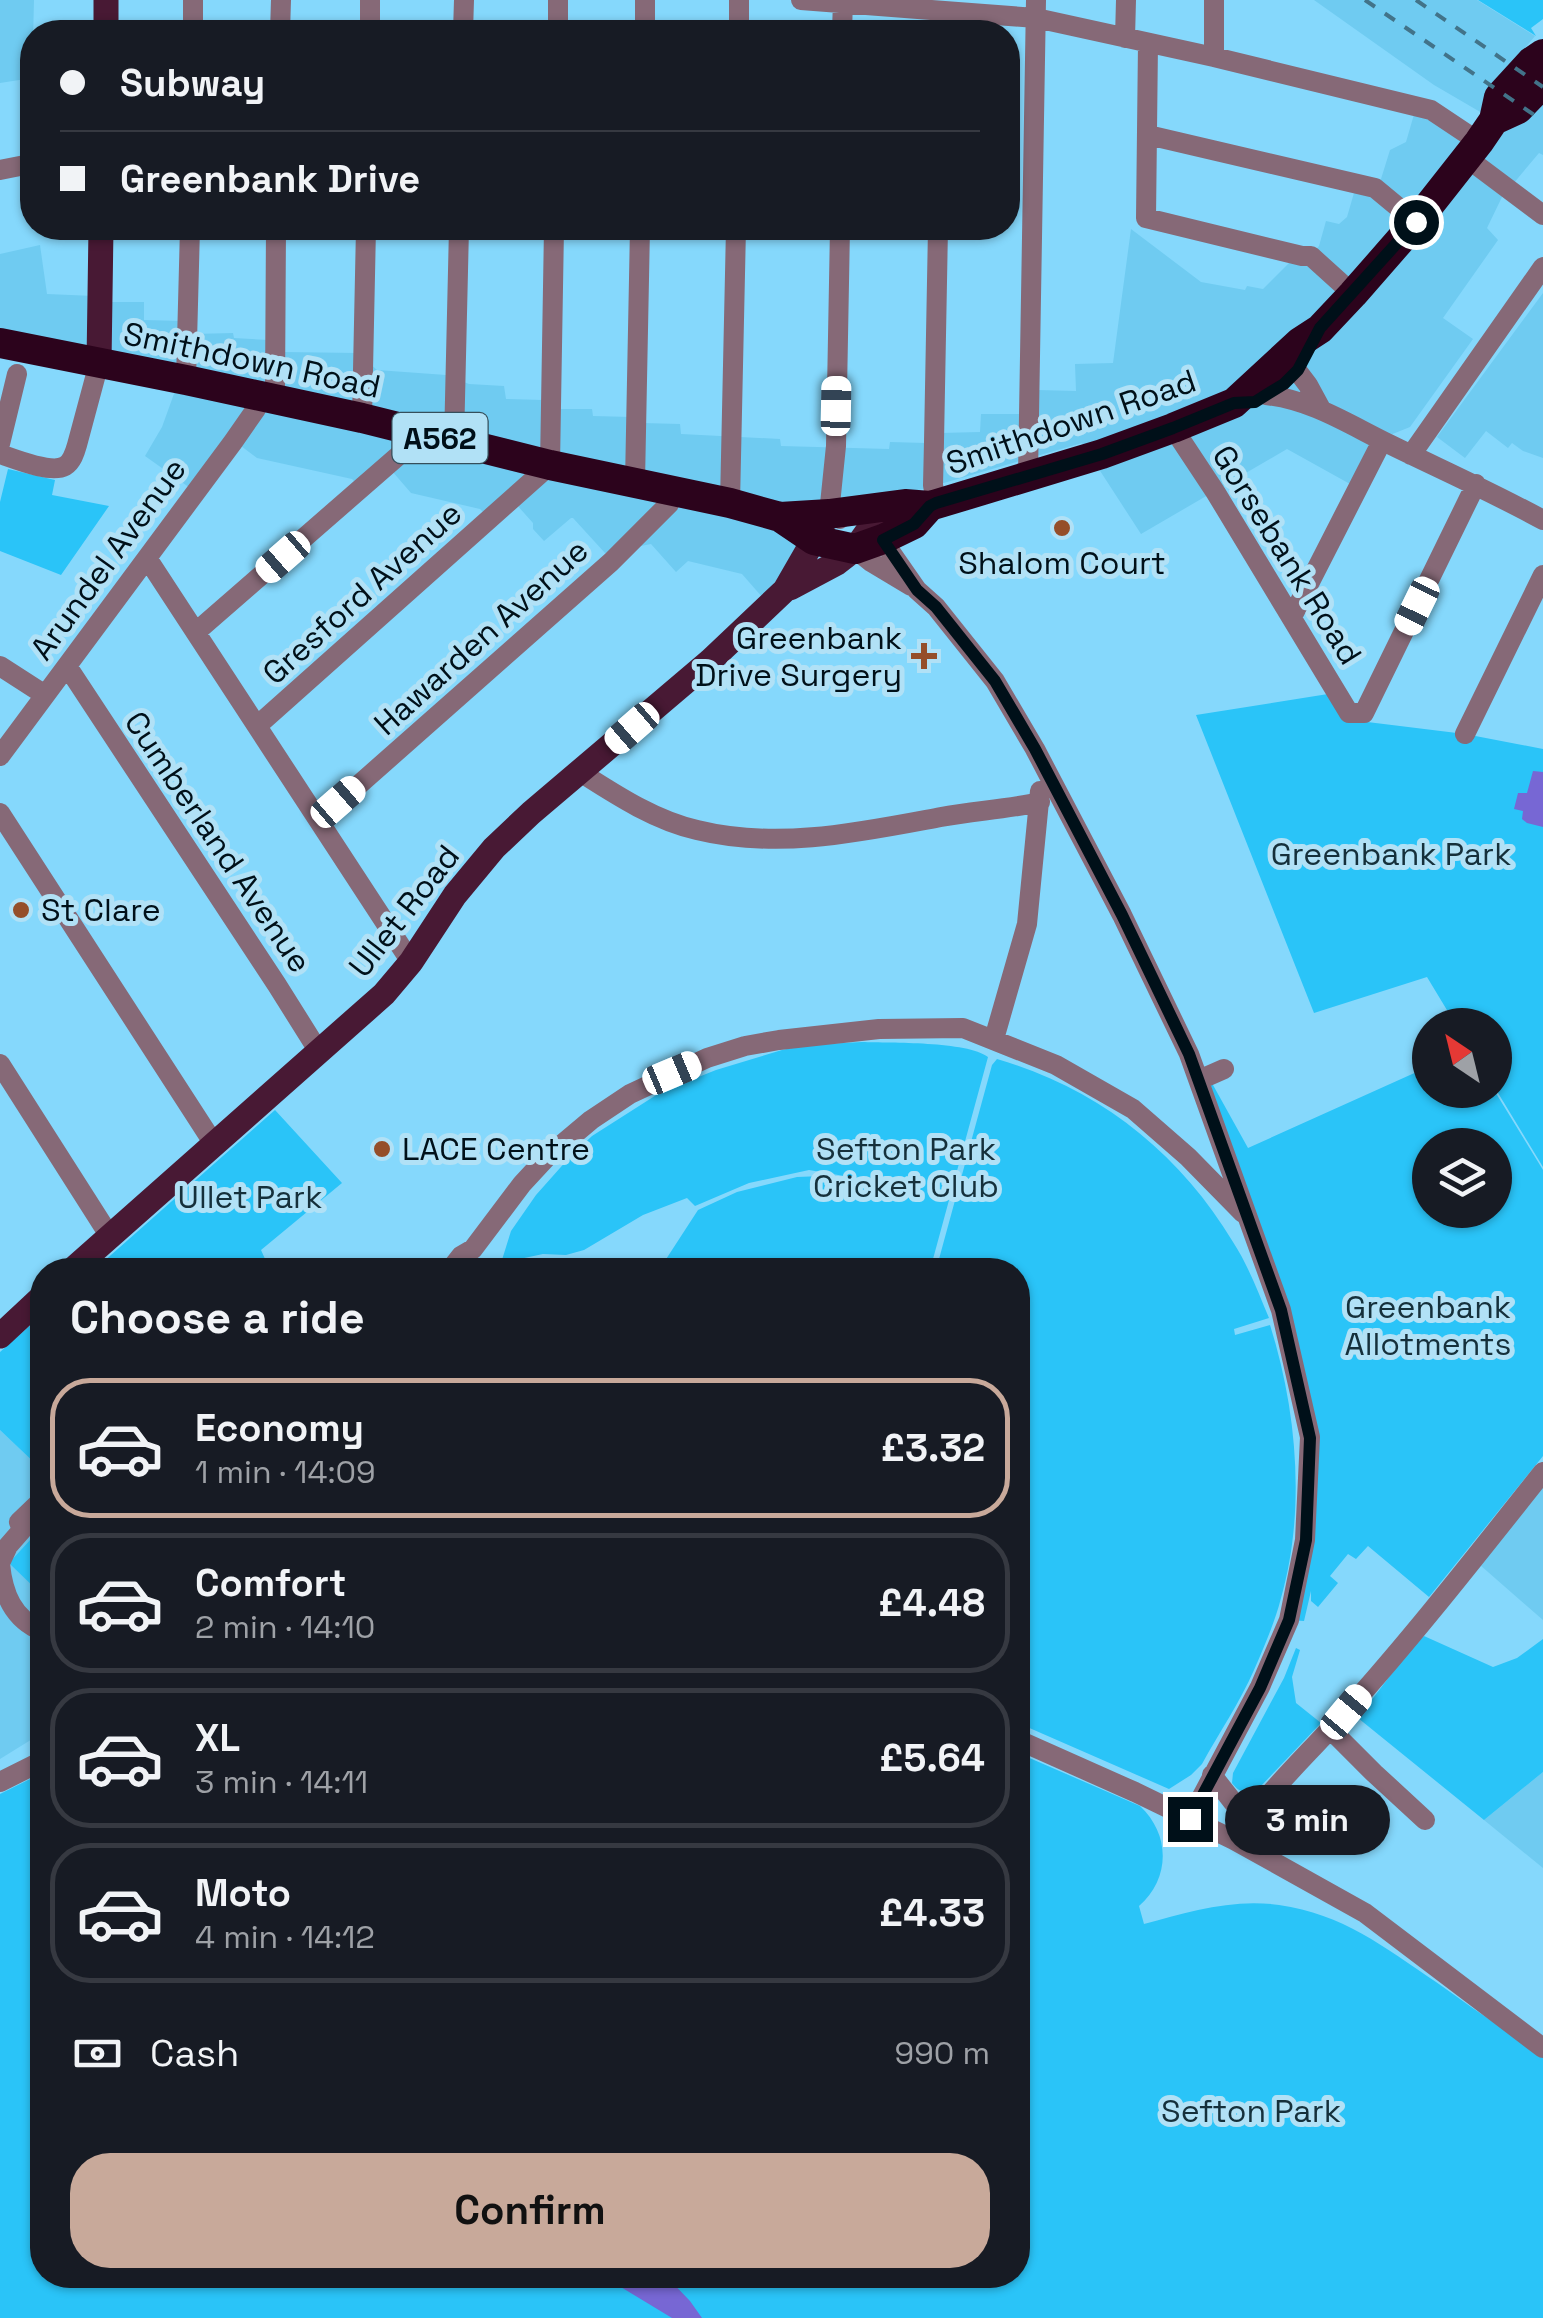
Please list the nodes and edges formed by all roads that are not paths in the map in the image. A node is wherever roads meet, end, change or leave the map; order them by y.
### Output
1 (801, 0) edge
2 (1126, 0) edge
3 (1214, 0) edge
4 (843, 1) edge
5 (1036, 9) edge
6 (942, 14) edge
7 (1125, 38) junction
8 (1148, 43) junction
9 (1543, 54) edge
10 (1214, 57) junction
11 (1543, 83) edge
12 (1148, 135) junction
13 (1480, 140) junction
14 (1543, 215) edge
15 (1416, 222) junction
16 (102, 240) edge
17 (190, 240) edge
18 (276, 240) edge
19 (366, 240) edge
20 (459, 240) edge
21 (554, 240) edge
22 (640, 240) edge
23 (736, 240) edge
24 (840, 240) edge
25 (938, 240) edge
26 (1543, 268) edge
27 (1353, 294) junction
28 (0, 343) edge
29 (98, 363) junction
30 (1292, 363) junction
31 (16, 374) dead end
32 (186, 380) junction
33 (1266, 395) junction
34 (267, 398) junction
35 (1234, 403) junction
36 (1321, 409) junction
37 (362, 418) junction
38 (1173, 428) junction
39 (416, 433) junction
40 (1382, 441) junction
41 (454, 442) junction
42 (0, 444) edge
43 (0, 454) edge
44 (1411, 454) junction
45 (550, 465) junction
46 (1028, 475) junction
47 (635, 482) junction
48 (1476, 484) junction
49 (674, 492) junction
50 (730, 503) junction
51 (933, 505) junction
52 (1543, 520) edge
53 (822, 527) junction
54 (870, 538) junction
55 (147, 558) junction
56 (1543, 574) edge
57 (786, 590) junction
58 (917, 590) junction
59 (1292, 617) junction
60 (196, 632) junction
61 (0, 666) edge
62 (66, 666) junction
63 (45, 695) junction
64 (257, 726) junction
65 (1464, 734) dead end
66 (0, 756) edge
67 (580, 772) junction
68 (1047, 773) junction
69 (1040, 802) junction
70 (0, 813) edge
71 (319, 820) junction
72 (411, 962) junction
73 (994, 1039) junction
74 (319, 1052) junction
75 (0, 1064) edge
76 (1224, 1070) dead end
77 (1199, 1080) junction
78 (214, 1144) junction
79 (1248, 1218) junction
80 (109, 1235) junction
81 (85, 1258) edge
82 (460, 1258) edge
83 (30, 1308) edge
84 (1, 1334) edge
85 (1543, 1472) edge
86 (30, 1511) edge
87 (0, 1564) edge
88 (30, 1624) edge
89 (1338, 1737) dead end
90 (1030, 1746) edge
91 (30, 1766) edge
92 (1212, 1775) junction
93 (0, 1782) edge
94 (1254, 1810) junction
95 (1190, 1819) junction
96 (1426, 1820) dead end
97 (1234, 1840) junction
98 (1543, 2048) edge

1 - 4 street
2 - 7 street
3 - 10 street
4 - 6 street
5 - 6 street
5 - 7 street
5 - 46 street
7 - 8 street
8 - 10 street
8 - 12 street
9 - 13 highway, Smithdown Road / A562
10 - 13 street
11 - 13 highway, Smithdown Road / A562
12 - 15 street
12 - 27 street
13 - 14 street
13 - 15 highway, Smithdown Road / A562
15 - 27 highway, Smithdown Road / A562
16 - 29 main road
17 - 32 street
18 - 34 street
19 - 37 street
20 - 41 street
21 - 45 street
22 - 47 street
23 - 50 street
24 - 53 street
25 - 51 street
26 - 44 street
27 - 30 highway, Smithdown Road / A562
28 - 29 highway, Smithdown Road / A562
29 - 32 highway, Smithdown Road / A562
29 - 43 street
30 - 33 highway, Smithdown Road / A562
30 - 35 highway, Smithdown Road / A562
30 - 36 street
31 - 42 street
32 - 34 highway, Smithdown Road / A562
33 - 35 highway, Smithdown Road / A562
33 - 36 street
34 - 37 highway, Smithdown Road / A562
34 - 55 street, Arundel Avenue
35 - 38 highway, Smithdown Road / A562
36 - 40 street
37 - 39 highway, Smithdown Road / A562
38 - 46 highway, Smithdown Road / A562
38 - 59 street, Gorsebank Road
39 - 41 highway, Smithdown Road / A562
39 - 60 street
40 - 44 street
40 - 59 street
41 - 45 highway, Smithdown Road / A562
44 - 48 street
45 - 47 highway, Smithdown Road / A562
45 - 64 street, Gresford Avenue
46 - 51 highway, Smithdown Road / A562
47 - 49 highway, Smithdown Road / A562
48 - 52 street
48 - 59 street, Gorsebank Road
49 - 50 highway, Smithdown Road / A562
49 - 71 street, Hawarden Avenue
50 - 53 highway, Smithdown Road / A562
51 - 53 highway, Smithdown Road / A562
51 - 54 highway, Smithdown Road / A562
53 - 54 highway, Smithdown Road / A562
53 - 57 main road, Ullet Road
54 - 57 main road, Ullet Road
54 - 58 street
54 - 58 street
55 - 60 street
55 - 62 street, Arundel Avenue
56 - 65 street
57 - 67 main road, Ullet Road
58 - 68 street
60 - 64 street
61 - 63 street
62 - 63 street, Arundel Avenue
62 - 74 street, Cumberland Avenue
63 - 66 street, Arundel Avenue
64 - 71 street
67 - 69 street
67 - 72 main road, Ullet Road
68 - 69 street
68 - 77 street
69 - 73 street
70 - 78 street
71 - 72 street
72 - 74 main road, Ullet Road
73 - 79 street
73 - 82 street
74 - 78 main road, Ullet Road
75 - 80 street
76 - 77 street
77 - 79 street
78 - 80 main road, Ullet Road
79 - 92 street
80 - 81 main road, Ullet Road
83 - 84 main road
85 - 94 street
86 - 87 street
87 - 88 street
89 - 96 street
90 - 95 street
91 - 93 street
92 - 94 street
92 - 95 street
94 - 97 street
95 - 97 street
97 - 98 street

